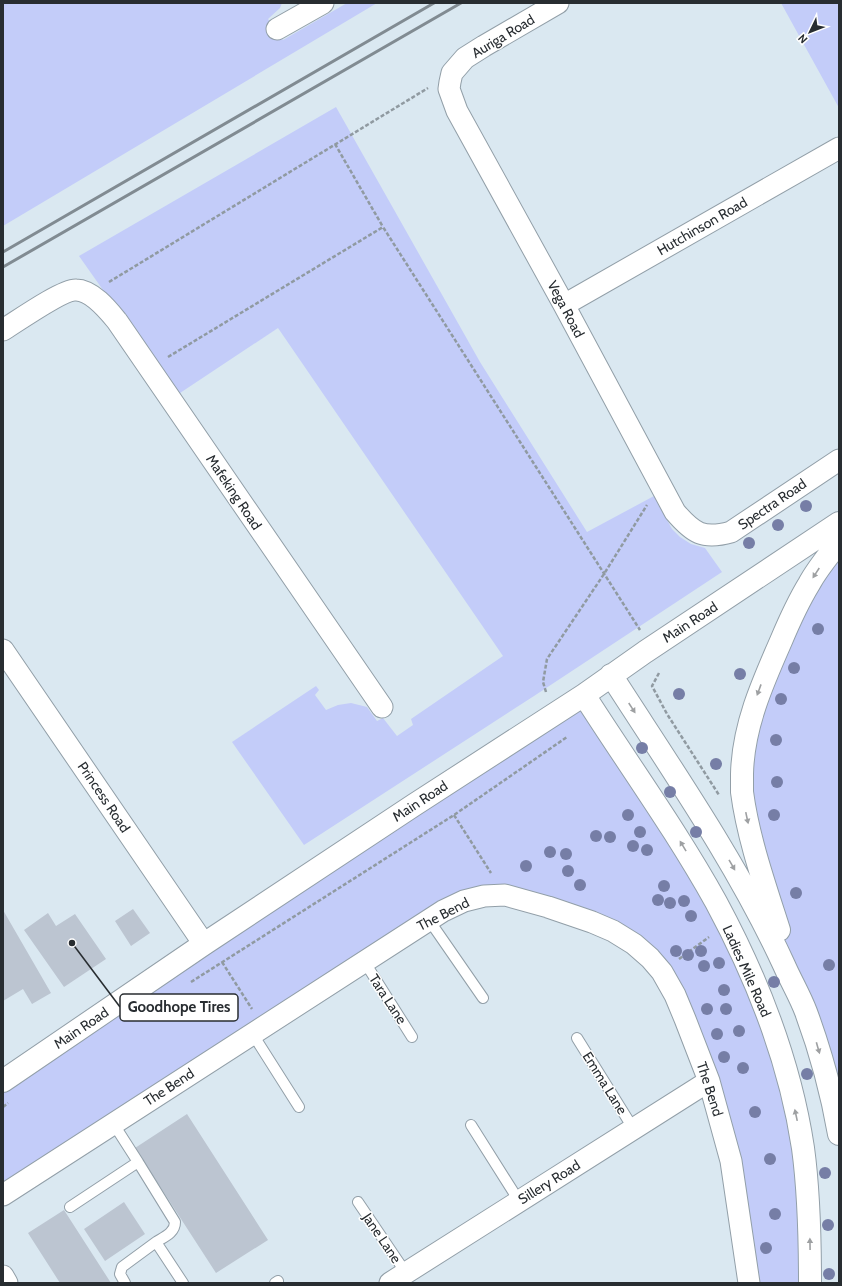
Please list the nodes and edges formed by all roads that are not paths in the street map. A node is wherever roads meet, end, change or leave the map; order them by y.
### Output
1 (558, 3) edge
2 (316, 5) edge
3 (277, 29) dead end
4 (452, 73) joint
5 (839, 148) edge
6 (564, 305) junction
7 (3, 330) edge
8 (839, 460) edge
9 (839, 523) edge
10 (701, 534) joint
11 (839, 542) edge
12 (3, 650) edge
13 (611, 675) junction
14 (584, 695) junction
15 (382, 707) dead end
16 (428, 920) junction
17 (204, 944) junction
18 (364, 961) junction
19 (483, 998) dead end
20 (805, 1011) junction
21 (258, 1030) junction
22 (412, 1037) dead end
23 (577, 1038) dead end
24 (3, 1081) edge
25 (708, 1081) junction
26 (299, 1107) dead end
27 (113, 1123) junction
28 (471, 1125) dead end
29 (634, 1128) junction
30 (839, 1134) edge
31 (138, 1162) junction
32 (3, 1195) edge
33 (519, 1201) junction
34 (358, 1202) dead end
35 (70, 1207) dead end
36 (156, 1242) junction
37 (3, 1276) edge
38 (398, 1278) edge
39 (7, 1283) edge
40 (125, 1283) edge
41 (183, 1283) edge
42 (749, 1283) edge
43 (810, 1283) edge

1 - 4 street, Auriga Road
2 - 3 street
4 - 6 street, Vega Road
5 - 6 street, Hutchinson Road
6 - 10 street, Vega Road
7 - 15 street, Mafeking Road
8 - 10 street, Spectra Road
9 - 13 main road, Main Road
11 -> 20 main road
12 - 17 street, Princess Road
13 - 14 main road, Main Road
13 -> 20 main road
14 - 17 main road, Main Road
43 -> 14 main road, Ladies Mile Road
16 - 18 street, The Bend
16 - 19 lane
16 - 25 street, The Bend
17 - 24 main road, Main Road
18 - 21 street, The Bend
18 - 22 lane, Tara Lane
20 -> 30 main road
21 - 26 lane
21 - 27 street, The Bend
23 - 29 lane, Emma Lane
25 - 29 street, Sillery Road
25 - 42 street, The Bend
27 - 31 lane
27 - 32 street, The Bend
28 - 33 lane
29 - 33 street, Sillery Road
31 - 35 lane
31 - 36 lane
33 - 38 street, Sillery Road
34 - 38 lane, Jane Lane
36 - 40 lane
36 - 41 lane
37 - 39 street

